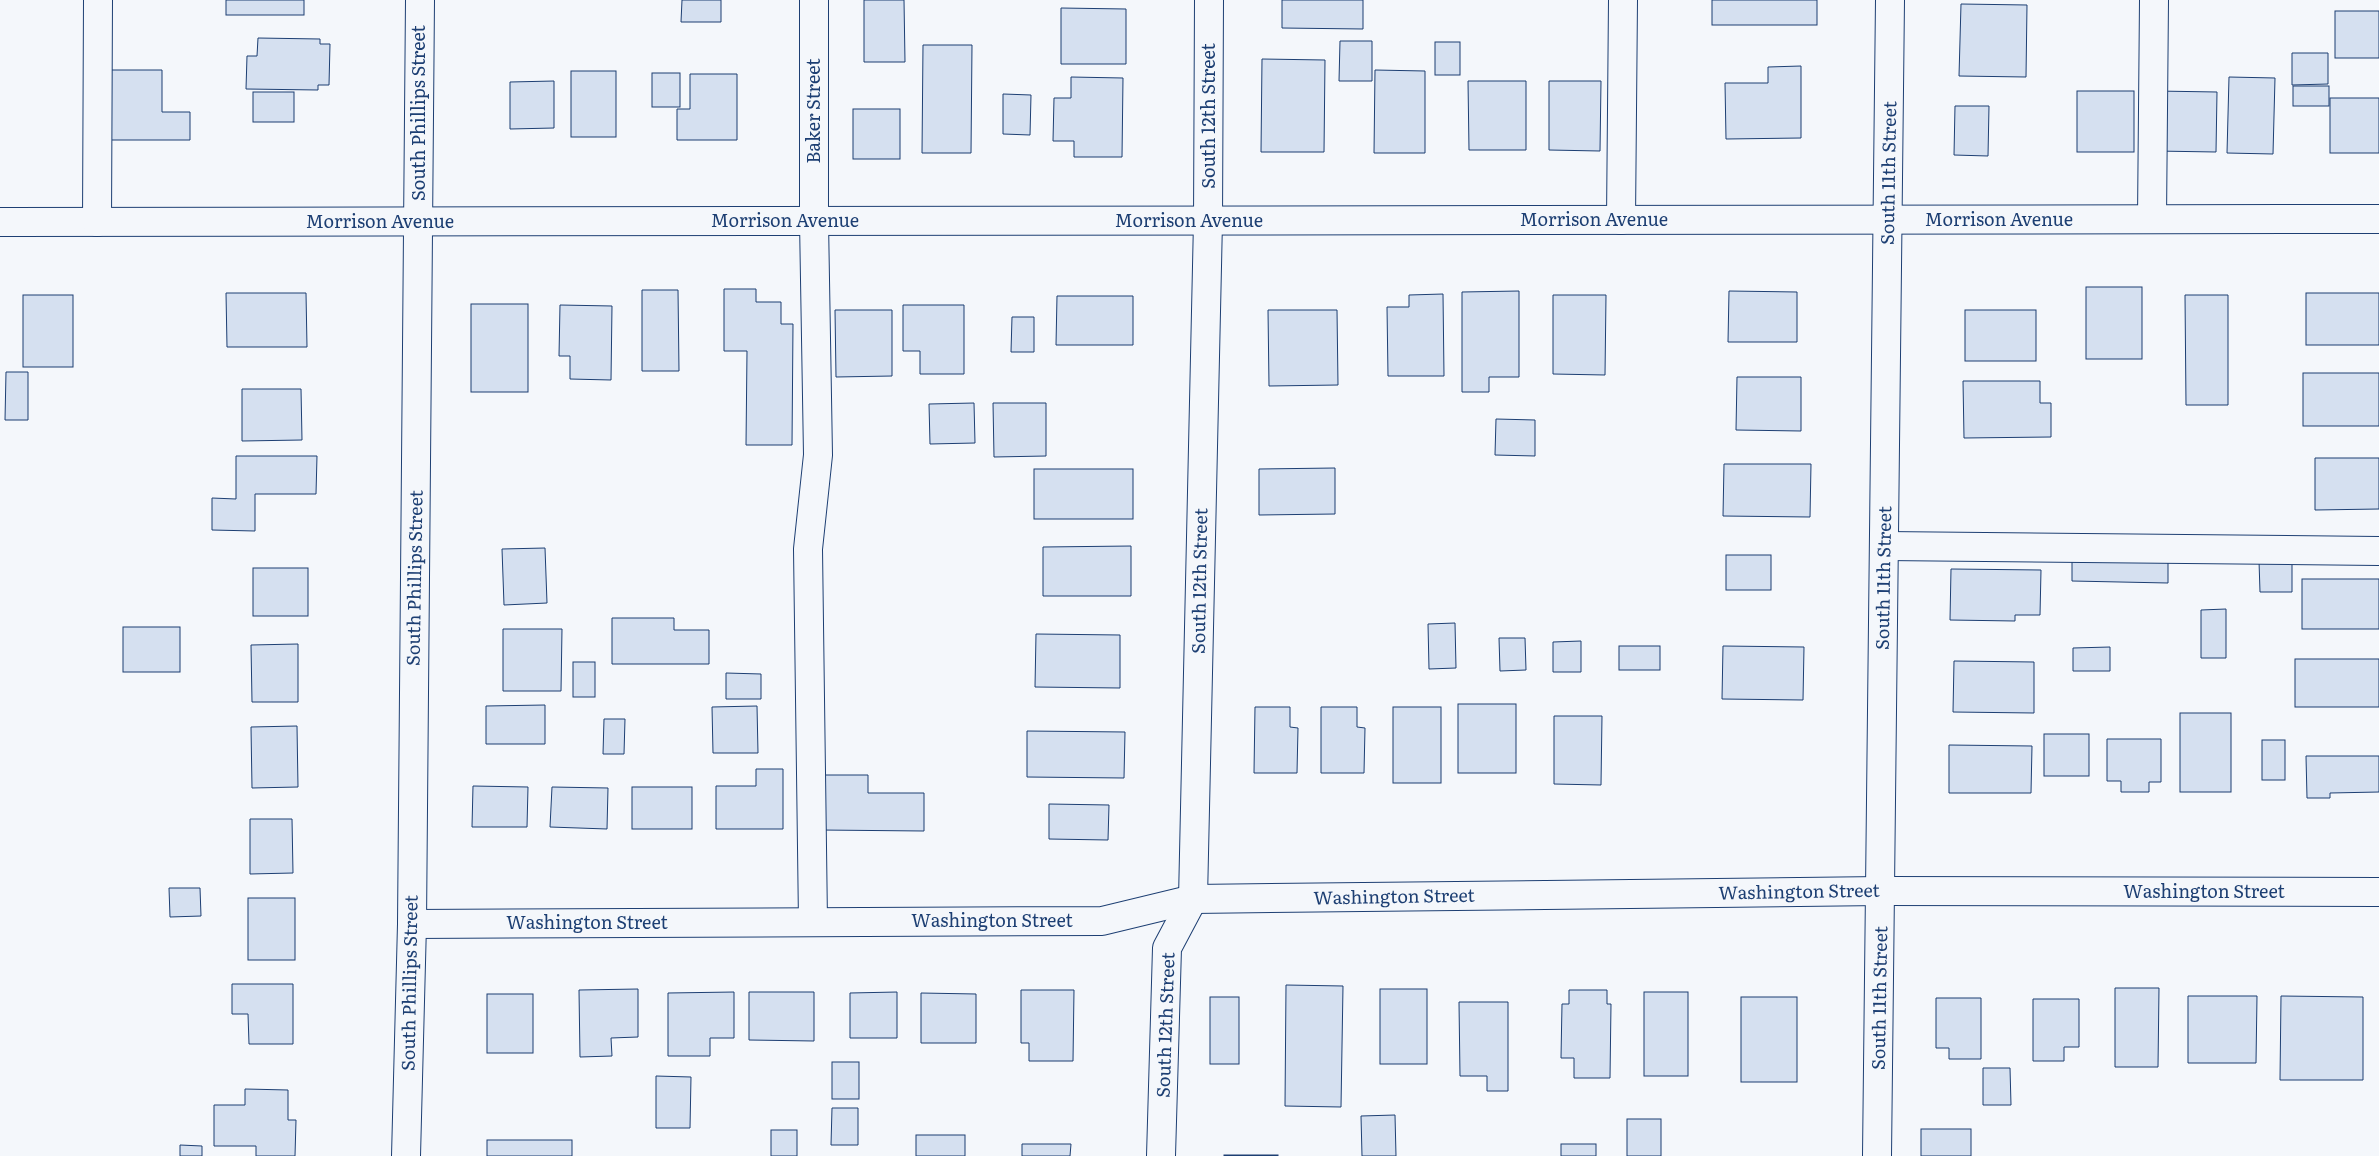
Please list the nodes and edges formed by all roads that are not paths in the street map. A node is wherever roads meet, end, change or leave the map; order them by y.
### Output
1 (98, 0) edge
2 (420, 0) edge
3 (814, 0) edge
4 (1209, 0) edge
5 (1623, 0) edge
6 (1890, 0) edge
7 (2154, 0) edge
8 (2152, 219) junction
9 (2379, 219) edge
10 (1208, 220) junction
11 (1621, 220) junction
12 (1888, 220) junction
13 (814, 221) junction
14 (0, 222) edge
15 (97, 222) junction
16 (418, 222) junction
17 (1885, 546) junction
18 (2379, 551) edge
19 (1881, 891) junction
20 (2379, 892) edge
21 (1193, 900) junction
22 (813, 922) junction
23 (412, 924) junction
24 (406, 1156) edge
25 (1161, 1156) edge
26 (1877, 1156) edge

1 - 15 street
2 - 16 street, South Phillips Street
3 - 13 street, Baker Street
4 - 10 street, South 12th Street
5 - 11 street
6 - 12 street, South 11th Street
7 - 8 street
8 - 9 street, Morrison Avenue
8 - 12 street, Morrison Avenue
10 - 11 street, Morrison Avenue
10 - 13 street, Morrison Avenue
10 - 21 street, South 12th Street
11 - 12 street, Morrison Avenue
12 - 17 street, South 11th Street
13 - 16 street, Morrison Avenue
13 - 22 street, Baker Street
14 - 15 street, Morrison Avenue
15 - 16 street, Morrison Avenue
16 - 23 street, South Phillips Street
17 - 18 street
17 - 19 street, South 11th Street
19 - 20 street, Washington Street
19 - 21 street, Washington Street
19 - 26 street, South 11th Street
21 - 22 street, Washington Street
21 - 25 street, South 12th Street
22 - 23 street, Washington Street
23 - 24 street, South Phillips Street

